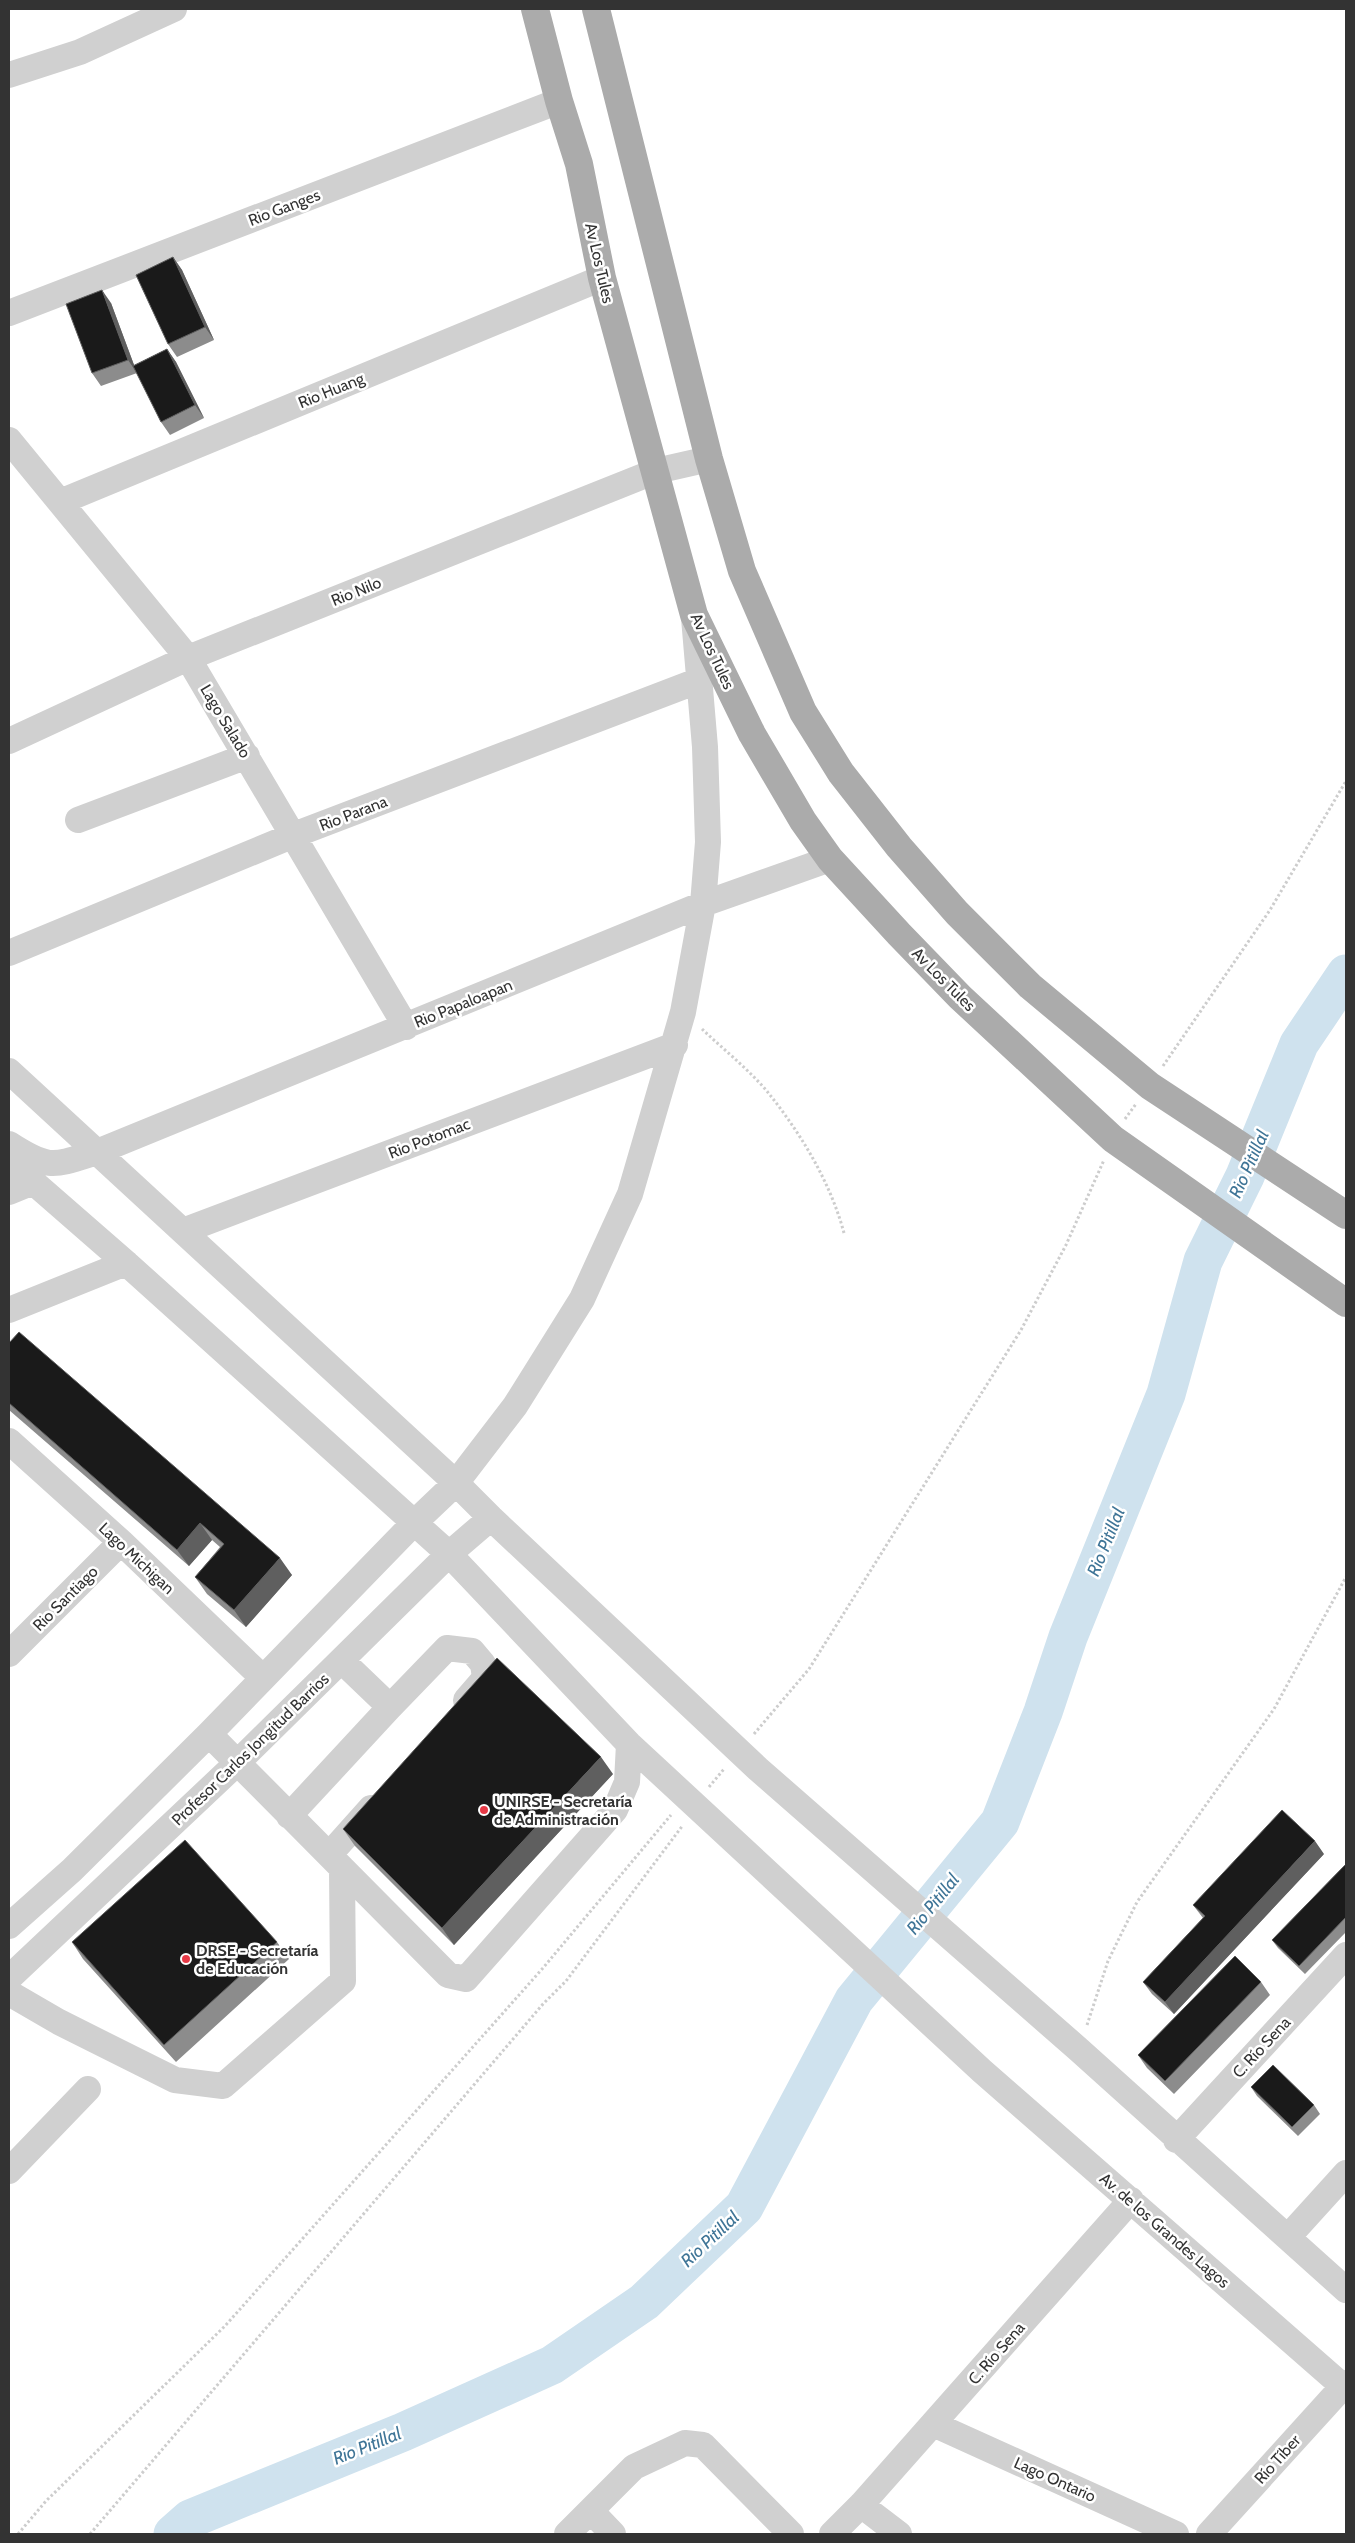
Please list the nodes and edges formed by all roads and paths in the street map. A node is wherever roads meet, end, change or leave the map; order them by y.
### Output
1 (174, 9) edge
2 (535, 9) edge
3 (596, 9) edge
4 (9, 75) edge
5 (558, 101) junction
6 (602, 278) junction
7 (9, 313) edge
8 (9, 440) edge
9 (709, 459) junction
10 (656, 471) junction
11 (60, 502) junction
12 (694, 615) junction
13 (188, 658) junction
14 (700, 680) junction
15 (9, 741) edge
16 (247, 756) junction
17 (1346, 781) edge
18 (78, 820) dead end
19 (294, 835) junction
20 (830, 859) junction
21 (703, 904) junction
22 (9, 953) edge
23 (683, 1012) junction
24 (406, 1027) junction
25 (675, 1045) junction
26 (9, 1071) edge
27 (1150, 1086) junction
28 (1113, 1139) junction
29 (9, 1144) edge
30 (97, 1152) junction
31 (9, 1161) edge
32 (20, 1188) edge
33 (1346, 1215) edge
34 (183, 1231) junction
35 (844, 1233) dead end
36 (126, 1262) junction
37 (1346, 1303) edge
38 (9, 1310) edge
39 (9, 1441) edge
40 (456, 1483) junction
41 (491, 1518) junction
42 (414, 1522) junction
43 (121, 1542) junction
44 (449, 1554) junction
45 (1346, 1577) edge
46 (9, 1654) edge
47 (342, 1661) junction
48 (263, 1678) junction
49 (390, 1707) junction
50 (448, 1720) edge
51 (209, 1734) junction
52 (629, 1744) junction
53 (739, 1752) junction
54 (237, 1763) junction
55 (385, 1791) edge
56 (691, 1803) junction
57 (289, 1816) junction
58 (336, 1862) junction
59 (72, 1870) junction
60 (96, 1896) junction
61 (9, 1926) edge
62 (1346, 1955) edge
63 (9, 1978) edge
64 (9, 1993) edge
65 (1078, 2049) junction
66 (88, 2090) dead end
67 (1176, 2140) junction
68 (9, 2170) edge
69 (1346, 2173) edge
70 (1130, 2200) junction
71 (1288, 2237) junction
72 (1346, 2290) edge
73 (1345, 2386) edge
74 (933, 2424) junction
75 (861, 2505) junction
76 (591, 2512) junction
77 (18, 2534) edge
78 (90, 2534) edge
79 (567, 2534) edge
80 (613, 2534) edge
81 (791, 2534) edge
82 (832, 2534) edge
83 (899, 2534) edge
84 (1176, 2534) edge
85 (1209, 2534) edge

1 - 4 street
2 - 5 main road, Av Los Tules
3 - 9 main road
5 - 6 main road, Av Los Tules
5 - 7 street, Rio Ganges
6 - 10 main road, Av Los Tules
6 - 11 street, Rio Huang
8 - 11 street, Lago Salado
9 - 10 street, Rio Nilo
9 - 27 main road
10 - 12 main road, Av Los Tules
10 - 13 street, Rio Nilo
11 - 13 street, Lago Salado
12 - 14 street
12 - 20 main road, Av Los Tules
13 - 15 street, Rio Nilo
13 - 16 street, Lago Salado
14 - 19 street, Rio Parana
14 - 21 street
16 - 18 street
16 - 19 street, Lago Salado
17 - 27 path
19 - 22 street, Rio Parana
19 - 24 street, Lago Salado
20 - 21 street, Rio Papaloapan
20 - 28 main road, Av Los Tules
21 - 23 street
21 - 24 street, Rio Papaloapan
23 - 25 street
23 - 35 path
24 - 30 street, Rio Papaloapan
25 - 34 street, Rio Potomac
25 - 40 street
26 - 30 street
27 - 28 path
27 - 33 main road
28 - 37 main road, Av Los Tules
28 - 53 path
29 - 30 street, Rio Papaloapan
30 - 34 street
31 - 32 street, Av. de los Grandes Lagos
32 - 36 street, Av. de los Grandes Lagos
34 - 40 street
36 - 38 street
36 - 42 street, Av. de los Grandes Lagos
39 - 43 street, Lago Michigan
40 - 41 street
40 - 42 street
41 - 44 street, Profesor Carlos Jongitud Barrios
41 - 53 street
42 - 44 street, Av. de los Grandes Lagos
42 - 48 street
43 - 46 street, Rio Santiago
43 - 48 street, Lago Michigan
44 - 47 street, Profesor Carlos Jongitud Barrios
44 - 52 street, Av. de los Grandes Lagos
45 - 65 path
47 - 49 street
47 - 54 street, Profesor Carlos Jongitud Barrios
48 - 51 street
49 - 50 street
49 - 57 street
51 - 54 street
51 - 59 street
52 - 56 street, Av. de los Grandes Lagos
52 - 58 street
53 - 56 path
53 - 65 street
54 - 57 street
54 - 60 street, Profesor Carlos Jongitud Barrios
55 - 58 street
56 - 70 street, Av. de los Grandes Lagos
56 - 77 path
56 - 78 path
57 - 58 street
58 - 64 street
59 - 60 street
59 - 61 street
60 - 63 street, Profesor Carlos Jongitud Barrios
62 - 67 street, C. Río Sena
65 - 67 street
66 - 68 street
67 - 71 street
69 - 71 street
70 - 73 street, Av. de los Grandes Lagos
70 - 74 street, C. Río Sena
71 - 72 street
73 - 85 street, Río Tíber
74 - 75 street, C. Río Sena
74 - 84 street, Lago Ontario
75 - 82 street, C. Río Sena
75 - 83 street
76 - 79 street
76 - 80 street
76 - 81 street

